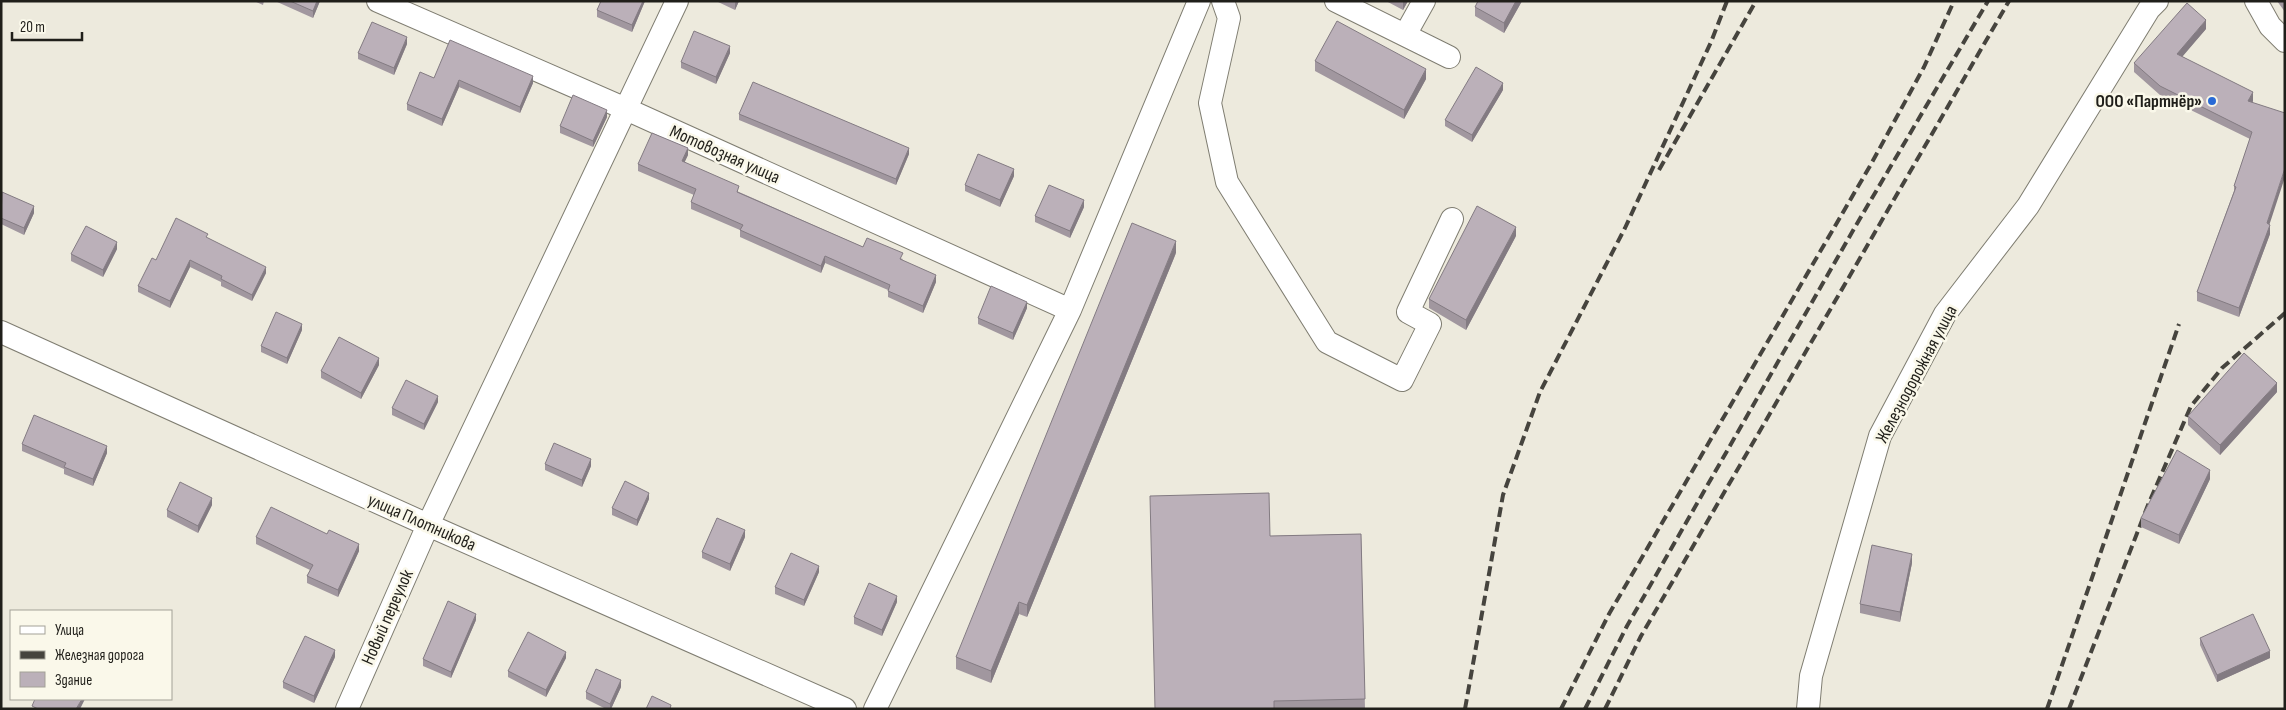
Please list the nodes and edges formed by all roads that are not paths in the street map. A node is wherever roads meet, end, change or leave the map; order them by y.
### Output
1 (378, 1) edge
2 (677, 1) edge
3 (1199, 1) edge
4 (1223, 1) edge
5 (1336, 1) edge
6 (1424, 1) edge
7 (2157, 1) edge
8 (2256, 1) edge
9 (1405, 35) junction
10 (2285, 41) edge
11 (1448, 57) dead end
12 (626, 109) junction
13 (1452, 219) dead end
14 (1070, 310) junction
15 (1, 332) edge
16 (428, 526) junction
17 (347, 709) edge
18 (845, 709) edge
19 (876, 709) edge
20 (1808, 709) edge

1 - 12 street, Мотовозная улица
2 - 12 street, Новый переулок
3 - 14 street
4 - 13 street
5 - 9 street
6 - 9 street
7 - 20 street, Железнодорожная улица
8 - 10 street
9 - 11 street
12 - 14 street, Мотовозная улица
12 - 16 street, Новый переулок
14 - 19 street
15 - 16 street, улица Плотникова
16 - 17 street, Новый переулок
16 - 18 street, улица Плотникова

